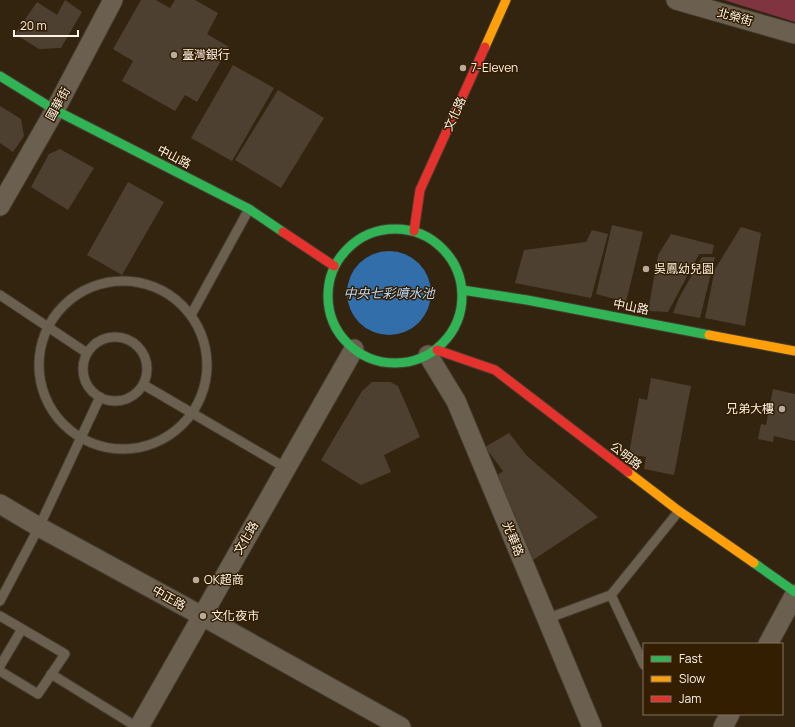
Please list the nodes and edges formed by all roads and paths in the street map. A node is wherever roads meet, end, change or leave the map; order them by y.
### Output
1 (113, 0) edge
2 (506, 0) edge
3 (676, 0) edge
4 (795, 34) edge
5 (0, 76) edge
6 (55, 110) junction
7 (0, 206) edge
8 (249, 210) junction
9 (414, 231) junction
10 (334, 266) junction
11 (462, 290) junction
12 (0, 295) edge
13 (191, 315) junction
14 (47, 326) junction
15 (354, 349) junction
16 (795, 351) edge
17 (87, 353) junction
18 (433, 353) junction
19 (144, 385) junction
20 (100, 397) junction
21 (192, 413) junction
22 (82, 437) junction
23 (286, 468) junction
24 (0, 504) edge
25 (679, 511) junction
26 (39, 527) junction
27 (795, 593) edge
28 (611, 595) junction
29 (0, 600) edge
30 (0, 616) edge
31 (202, 616) junction
32 (546, 619) junction
33 (22, 629) junction
34 (769, 643) edge
35 (643, 663) edge
36 (0, 666) edge
37 (0, 671) edge
38 (51, 674) junction
39 (138, 727) edge
40 (401, 727) edge
41 (592, 727) edge

1 - 6 street, 國華街
2 - 9 street, 文化路
3 - 4 street, 北榮街
5 - 6 street, 中山路
6 - 7 street, 國華街
6 - 8 street, 中山路
8 - 10 street, 中山路
8 - 13 lane
9 - 10 street
9 - 11 street
10 - 15 street
11 - 16 street, 中山路
11 - 18 street
12 - 14 lane
13 - 14 lane
13 - 21 lane
14 - 17 lane
14 - 22 lane
15 - 18 street
15 - 23 street, 文化路
17 - 19 lane
17 - 20 lane
18 - 25 street, 公明路
18 - 32 street, 光華路
19 - 20 lane
19 - 21 lane
20 - 22 lane
21 - 22 lane
21 - 23 lane
22 - 26 lane
23 - 31 street, 文化路
24 - 26 street, 中正路
25 - 27 street, 公明路
25 - 28 lane
26 - 29 lane
26 - 31 street, 中正路
27 - 34 street
28 - 32 lane
28 - 35 lane
30 - 33 lane
31 - 39 street, 文化路
31 - 40 street, 中正路
32 - 41 street, 光華路
33 - 36 lane
33 - 38 lane
37 - 38 lane
38 - 39 lane

